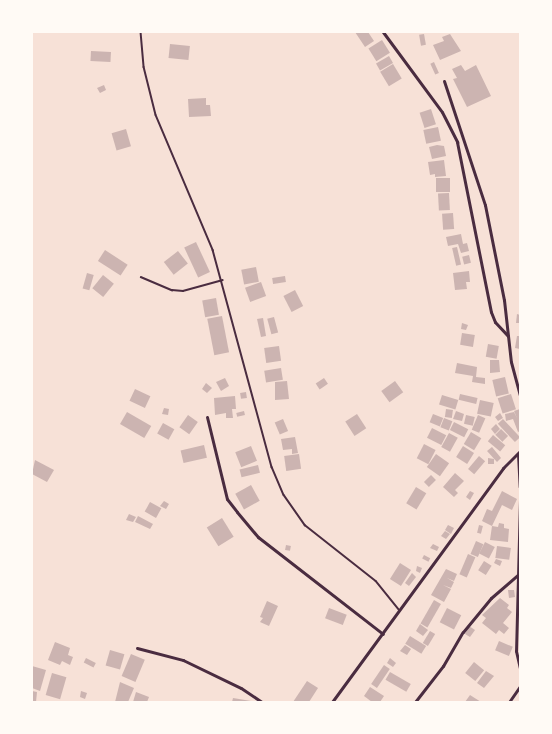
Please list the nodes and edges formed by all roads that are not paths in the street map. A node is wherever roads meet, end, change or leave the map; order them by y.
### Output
1 (141, 32) edge
2 (383, 32) edge
3 (444, 81) dead end
4 (140, 277) dead end
5 (223, 280) junction
6 (508, 336) junction
7 (520, 395) edge
8 (207, 417) dead end
9 (519, 452) edge
10 (520, 487) edge
11 (520, 500) edge
12 (517, 575) junction
13 (401, 610) junction
14 (383, 634) junction
15 (137, 648) dead end
16 (518, 651) edge
17 (520, 668) edge
18 (520, 686) edge
19 (262, 702) edge
20 (332, 702) edge
21 (415, 702) edge
22 (509, 702) edge

1 - 5 lane
2 - 6 street
3 - 6 street
4 - 5 lane
5 - 13 lane
6 - 7 street
8 - 14 street
9 - 10 street
9 - 13 street
11 - 12 street
12 - 16 street
12 - 21 street
13 - 14 street
14 - 20 street
15 - 19 street
16 - 17 street
18 - 22 street

